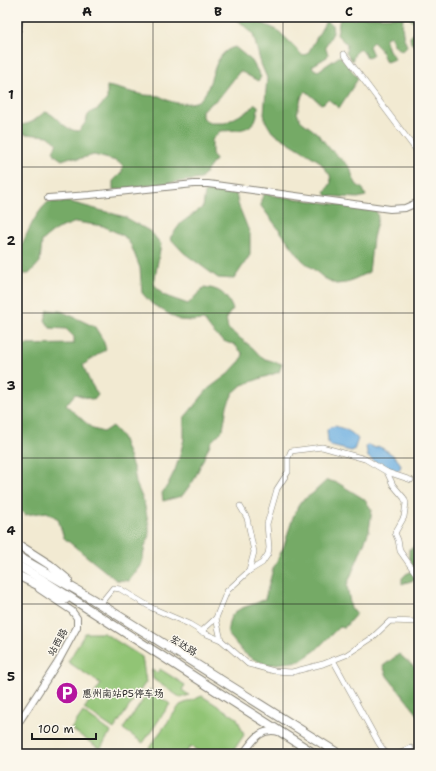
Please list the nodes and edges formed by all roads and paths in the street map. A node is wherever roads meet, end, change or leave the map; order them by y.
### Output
1 (19, 17) edge
2 (17, 29) edge
3 (344, 54) dead end
4 (419, 154) edge
5 (48, 198) dead end
6 (419, 202) edge
7 (387, 472) junction
8 (411, 480) dead end
9 (240, 506) dead end
10 (17, 544) edge
11 (17, 556) edge
12 (17, 565) edge
13 (249, 571) junction
14 (17, 575) edge
15 (419, 578) edge
16 (30, 582) junction
17 (92, 599) junction
18 (100, 604) junction
19 (86, 607) junction
20 (216, 618) junction
21 (419, 622) edge
22 (201, 632) junction
23 (221, 640) junction
24 (333, 660) junction
25 (17, 725) edge
26 (282, 733) junction
27 (410, 748) dead end
28 (243, 754) edge
29 (315, 754) edge
30 (339, 754) edge
31 (388, 754) edge
32 (400, 754) edge

1 - 2 main road
3 - 4 street
5 - 6 street
7 - 8 street
7 - 13 street
7 - 15 street
9 - 13 street
10 - 17 main road
11 - 17 main road, 宏达路
12 - 19 main road, 宏达路
13 - 20 street
14 - 16 main road
16 - 19 main road
16 - 25 street, 站西路
17 - 18 main road, 宏达路
18 - 22 street
18 - 30 main road, 宏达路
19 - 26 main road, 宏达路
20 - 22 street
20 - 23 street
21 - 24 street
22 - 23 street
23 - 24 street
24 - 31 street
26 - 28 street
26 - 29 main road, 宏达路
27 - 32 street

